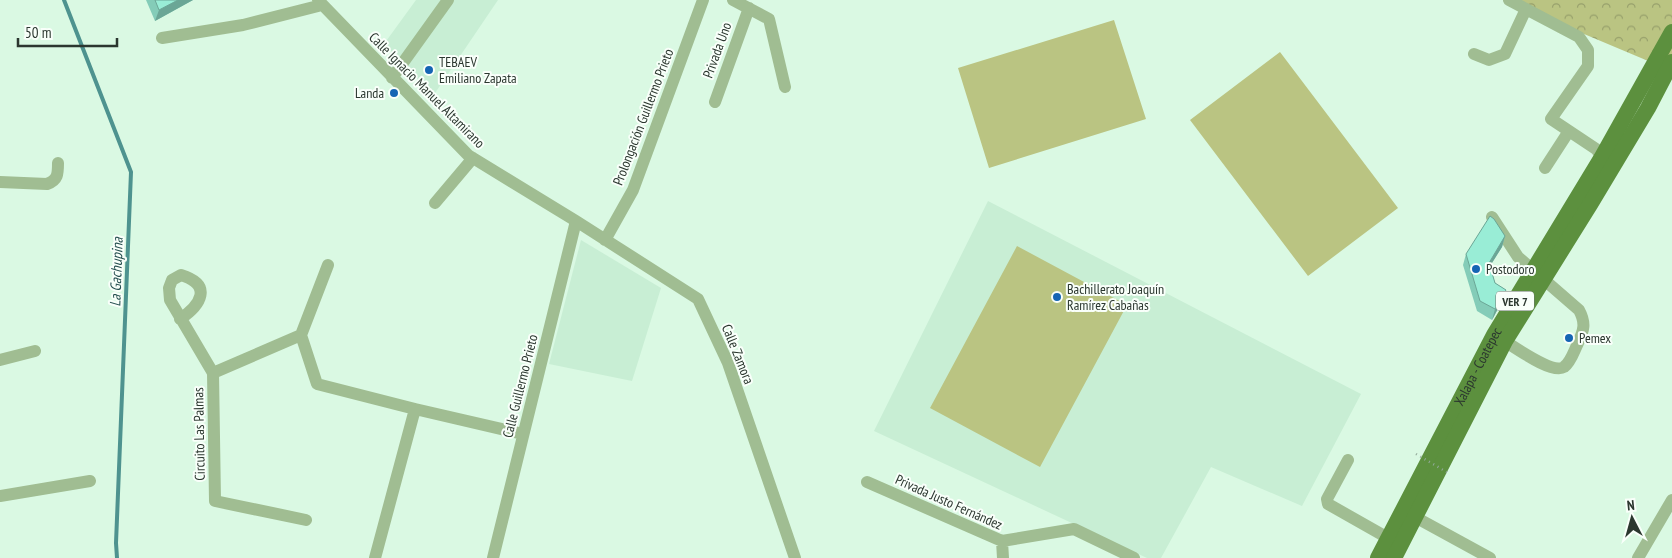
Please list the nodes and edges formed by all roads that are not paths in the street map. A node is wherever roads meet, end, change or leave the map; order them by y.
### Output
1 (448, 0) edge
2 (703, 0) edge
3 (733, 0) edge
4 (1509, 0) edge
5 (320, 3) edge
6 (748, 8) junction
7 (1526, 9) junction
8 (1672, 32) edge
9 (162, 38) dead end
10 (1474, 54) dead end
11 (1672, 62) edge
12 (392, 78) junction
13 (785, 87) dead end
14 (715, 102) dead end
15 (1569, 131) junction
16 (1602, 157) junction
17 (473, 158) junction
18 (58, 163) dead end
19 (1545, 168) dead end
20 (0, 182) edge
21 (435, 203) dead end
22 (1492, 217) edge
23 (576, 221) junction
24 (605, 240) junction
25 (328, 265) dead end
26 (1539, 275) junction
27 (180, 319) dead end
28 (301, 334) junction
29 (1499, 338) junction
30 (35, 351) dead end
31 (0, 360) edge
32 (213, 373) junction
33 (415, 409) junction
34 (523, 434) junction
35 (1348, 460) dead end
36 (90, 481) dead end
37 (867, 482) dead end
38 (0, 496) edge
39 (1672, 500) edge
40 (1415, 517) junction
41 (306, 520) dead end
42 (1388, 538) junction
43 (1002, 541) junction
44 (375, 558) edge
45 (493, 558) edge
46 (795, 558) edge
47 (1003, 558) edge
48 (1134, 558) edge
49 (1378, 558) edge
50 (1394, 558) edge
51 (1490, 558) edge
52 (1638, 558) edge

1 - 12 street
2 - 24 street, Prolongación Guillermo Prieto
3 - 6 street
4 - 7 street
5 - 9 street
5 - 12 street, Calle Ignacio Manuel Altamirano
6 - 13 street
6 - 14 street, Privada Uno
7 - 10 street
7 - 15 street
8 - 16 main road, Xalapa - Coatepec / VER 7
11 - 26 main road, Xalapa - Coatepec / VER 7
12 - 17 street, Calle Ignacio Manuel Altamirano
15 - 16 street
15 - 19 street
16 - 26 main road, Xalapa - Coatepec / VER 7
17 - 21 street
17 - 23 street, Calle Ignacio Manuel Altamirano
18 - 20 street
22 - 26 street
23 - 24 street, Calle Zamora
23 - 34 street, Calle Guillermo Prieto
24 - 46 street, Calle Zamora
25 - 28 street
26 - 29 main road, Xalapa - Coatepec / VER 7
26 - 29 street
27 - 32 street
28 - 32 street, Circuito Las Palmas
28 - 33 street
29 - 40 main road, Xalapa - Coatepec / VER 7
29 - 42 main road, Xalapa - Coatepec / VER 7
30 - 31 street
32 - 41 street, Circuito Las Palmas
33 - 34 street
33 - 44 street
34 - 45 street, Calle Guillermo Prieto
35 - 42 street
36 - 38 street
37 - 43 street, Privada Justo Fernández
39 - 52 street
40 - 50 main road, Xalapa - Coatepec / VER 7
40 - 51 street
42 - 49 main road, Xalapa - Coatepec / VER 7
43 - 47 street
43 - 48 street, Privada Justo Fernández

